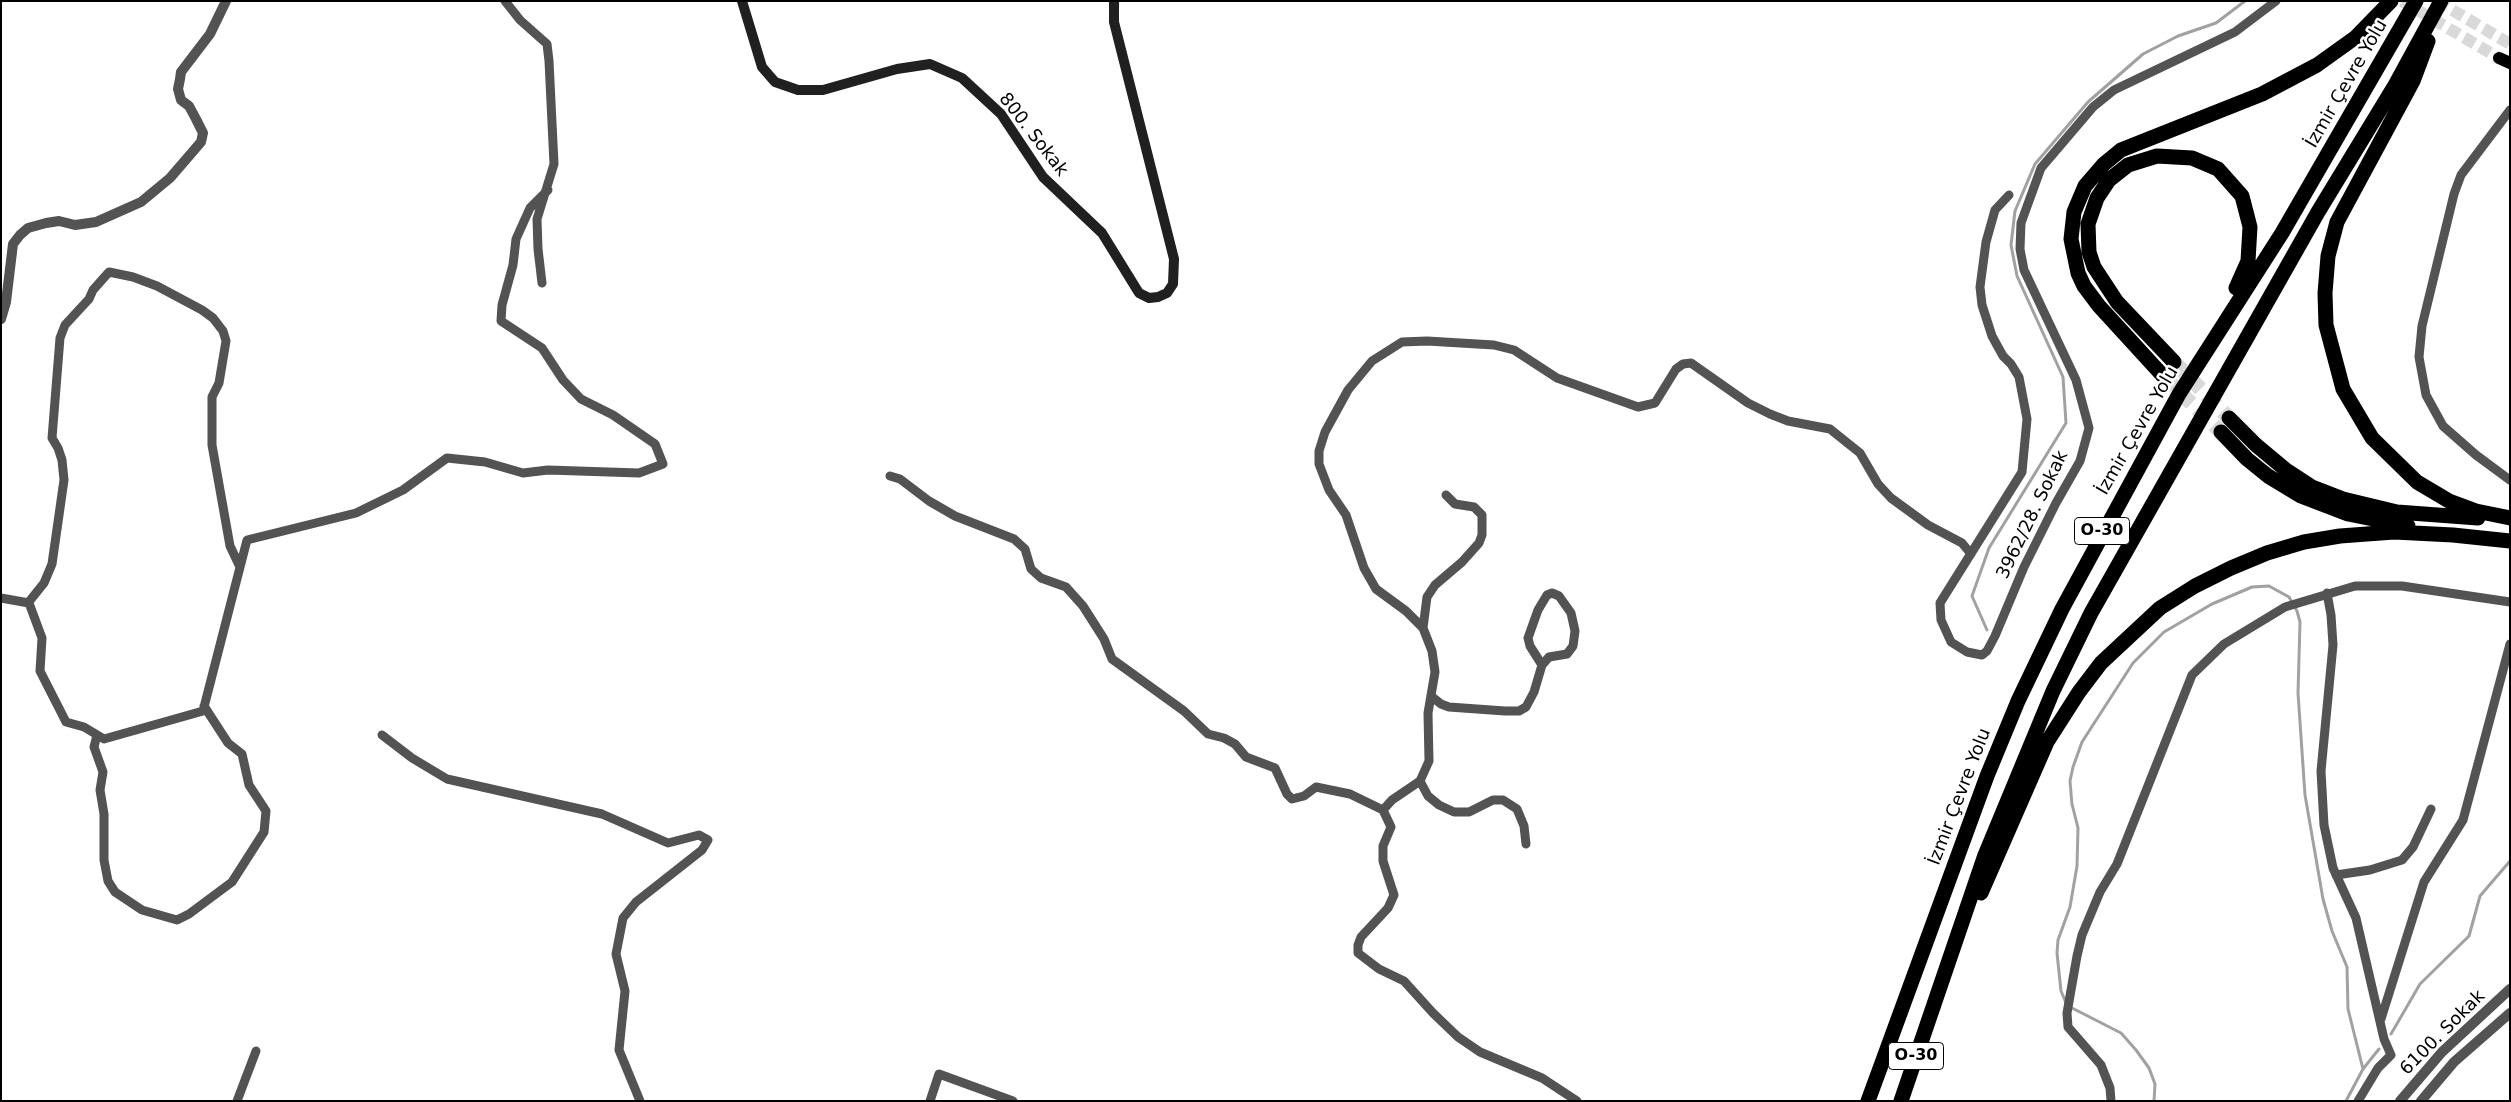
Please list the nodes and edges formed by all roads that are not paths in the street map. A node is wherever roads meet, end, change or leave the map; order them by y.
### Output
1 (226, 1) edge
2 (504, 1) edge
3 (742, 1) edge
4 (1114, 1) edge
5 (2276, 1) edge
6 (2391, 1) edge
7 (2416, 1) edge
8 (2442, 1) edge
9 (2510, 110) edge
10 (548, 190) junction
11 (2009, 195) dead end
12 (542, 282) dead end
13 (1, 319) edge
14 (2174, 362) tunnel mouth
15 (2164, 377) tunnel mouth
16 (2179, 394) junction
17 (2229, 418) tunnel mouth
18 (2221, 432) tunnel mouth
19 (890, 476) dead end
20 (2510, 480) edge
21 (1446, 495) dead end
22 (2510, 519) edge
23 (2454, 535) junction
24 (2510, 541) edge
25 (1971, 554) junction
26 (240, 567) junction
27 (2327, 593) junction
28 (1, 598) edge
29 (2510, 602) edge
30 (28, 603) junction
31 (1423, 628) junction
32 (2510, 644) edge
33 (1542, 665) junction
34 (2507, 668) edge
35 (1431, 696) junction
36 (204, 706) junction
37 (98, 735) junction
38 (382, 735) dead end
39 (1420, 781) junction
40 (2432, 809) dead end
41 (1383, 810) junction
42 (1526, 844) dead end
43 (2336, 875) junction
44 (2510, 989) edge
45 (1931, 1012) junction
46 (2510, 1012) edge
47 (2380, 1020) junction
48 (256, 1051) dead end
49 (237, 1101) edge
50 (640, 1101) edge
51 (930, 1101) edge
52 (1013, 1101) edge
53 (1577, 1101) edge
54 (1868, 1101) edge
55 (1901, 1101) edge
56 (2111, 1101) edge
57 (2358, 1101) edge
58 (2400, 1101) edge
59 (2421, 1101) edge

1 - 13 street
2 - 10 street
3 - 4 main road, 800. Sokak
5 - 25 street, 3962/28. Sokak
6 - 15 highway
7 - 16 highway, İzmir Çevre Yolu / O-30
8 - 22 highway
8 - 45 highway, O-30
9 - 20 street
10 - 12 street
10 - 26 street
11 - 25 street, 3962/28. Sokak
14 - 16 highway
16 - 54 highway, İzmir Çevre Yolu / O-30
17 - 22 highway
18 - 23 highway
19 - 41 street
21 - 31 street
23 - 24 highway
23 - 45 highway
25 - 31 street
26 - 30 street
26 - 36 street
27 - 29 street
27 - 43 street
27 - 56 street
28 - 30 street
30 - 37 street
31 - 35 street
32 - 34 street
33 - 33 street
33 - 35 street
34 - 47 street
35 - 39 street
36 - 37 street
36 - 37 street
38 - 50 street
39 - 41 street
39 - 42 street
40 - 43 street
41 - 53 street
43 - 47 street
44 - 58 street, 6100. Sokak
45 - 55 highway, O-30
46 - 59 street, 6100. Sokak
47 - 57 street
48 - 49 street
51 - 52 street

